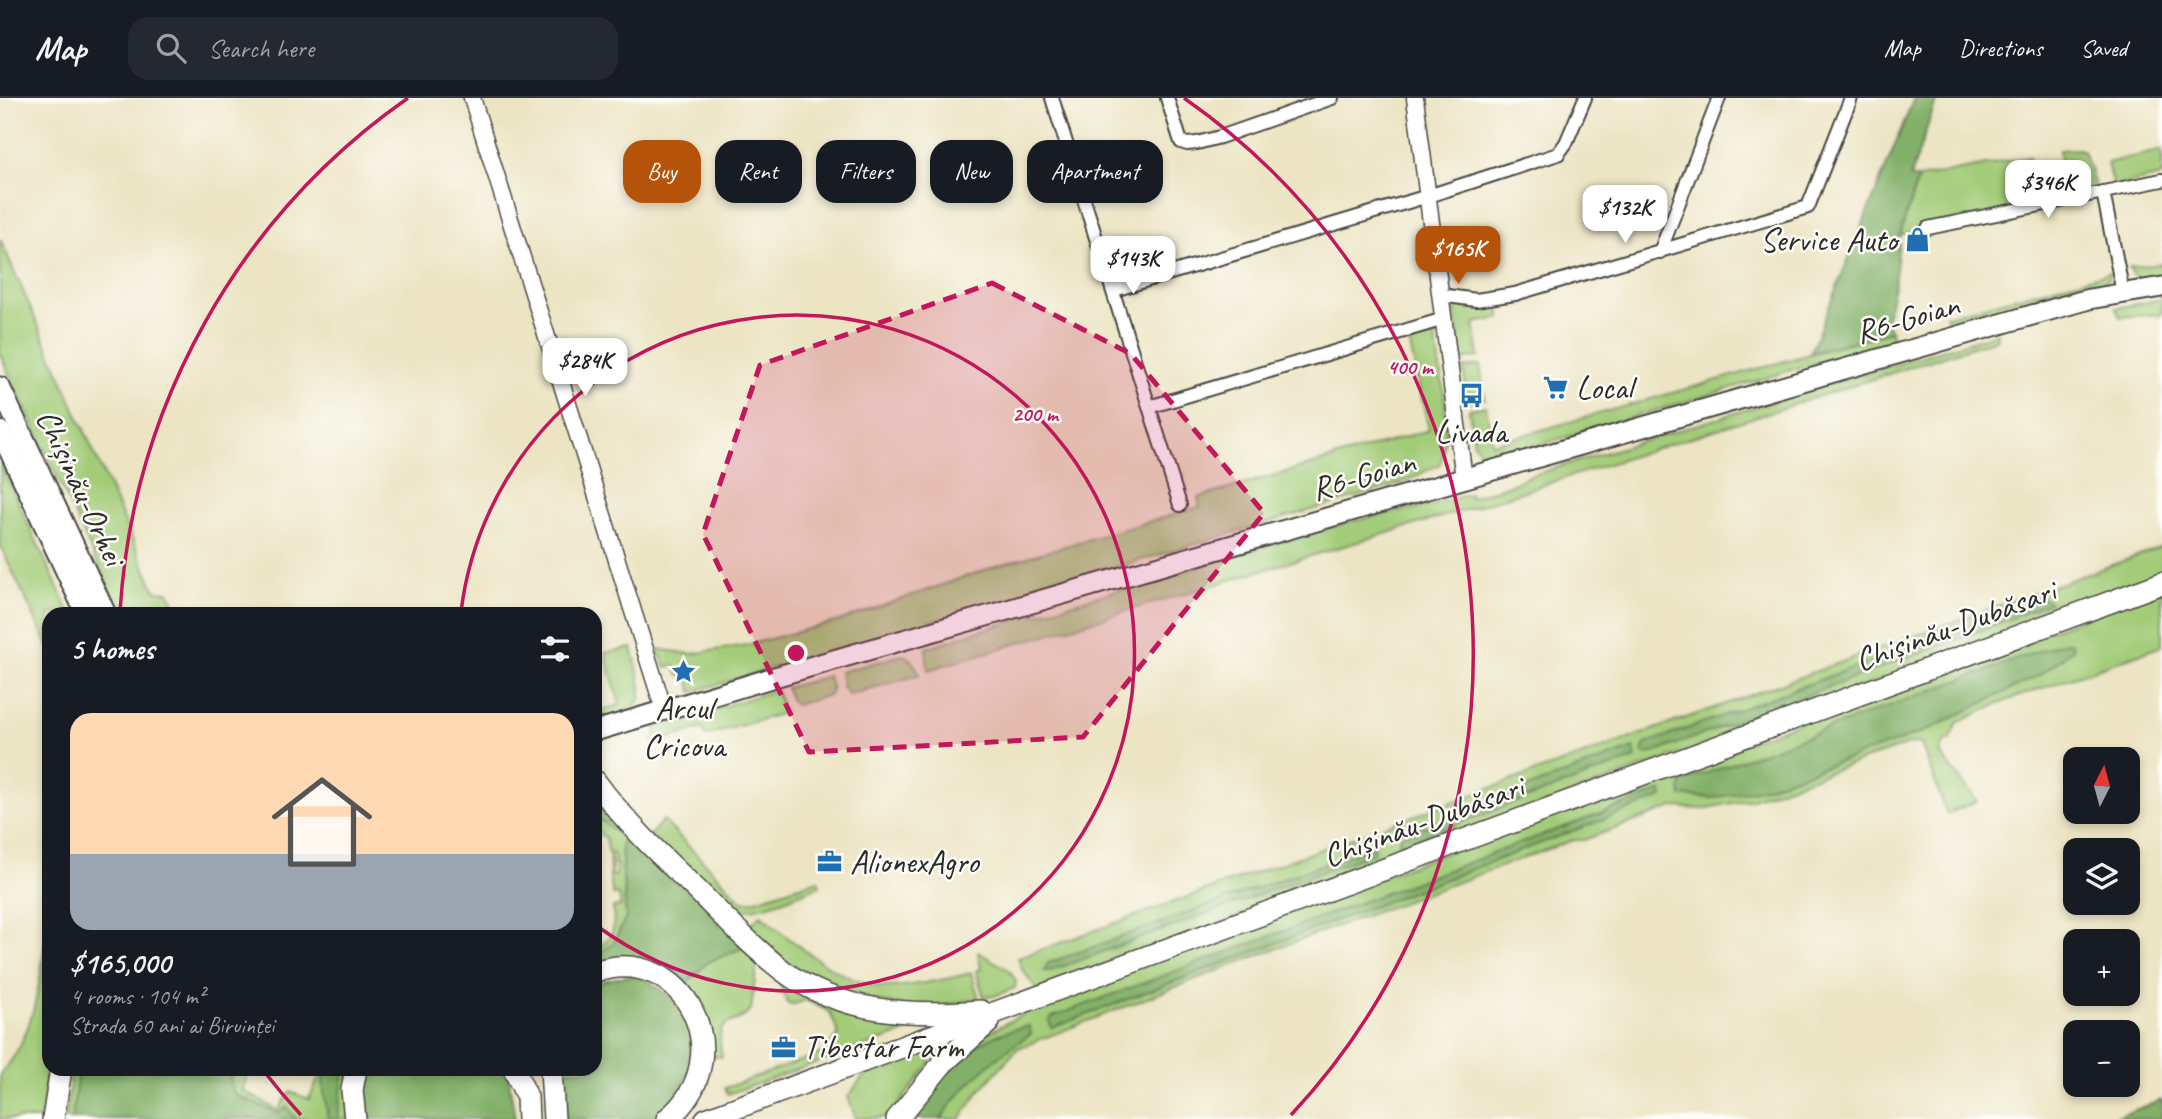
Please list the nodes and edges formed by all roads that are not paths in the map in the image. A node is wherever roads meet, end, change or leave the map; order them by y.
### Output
1 (472, 98) edge
2 (1052, 98) edge
3 (1167, 98) edge
4 (1332, 98) edge
5 (1415, 98) edge
6 (1585, 98) edge
7 (1719, 98) edge
8 (1852, 98) edge
9 (2162, 180) edge
10 (2103, 192) junction
11 (1428, 196) junction
12 (1928, 228) dead end
13 (1660, 252) junction
14 (2162, 287) edge
15 (1114, 290) junction
16 (2123, 293) junction
17 (1441, 295) junction
18 (1444, 319) junction
19 (0, 387) edge
20 (1149, 407) junction
21 (0, 431) edge
22 (1464, 479) junction
23 (1180, 505) dead end
24 (2162, 583) edge
25 (83, 607) edge
26 (103, 607) edge
27 (664, 710) junction
28 (624, 724) junction
29 (602, 729) edge
30 (602, 739) edge
31 (602, 789) edge
32 (602, 970) edge
33 (1007, 1008) junction
34 (60, 1076) edge
35 (355, 1076) edge
36 (517, 1076) edge
37 (523, 1076) edge
38 (551, 1076) edge
39 (527, 1097) junction
40 (54, 1119) edge
41 (355, 1119) edge
42 (528, 1119) edge
43 (554, 1119) edge
44 (667, 1119) edge
45 (706, 1119) edge
46 (897, 1119) edge

1 - 27 street
2 - 15 street
3 - 4 street
5 - 11 street
6 - 11 street
7 - 13 street
8 - 13 street
9 - 10 street
10 - 12 street
10 - 16 street
11 - 15 street
11 - 17 street
13 - 17 street
14 - 16 main road, R6-Goian
15 - 20 street
16 - 22 main road, R6-Goian
17 - 18 street
18 - 20 street
18 - 22 street
19 - 26 main road, Chișinău-Orhei
20 - 23 street
21 - 25 main road, Chișinău-Orhei
22 - 27 main road, R6-Goian
24 - 33 highway, Chișinău-Dubăsari
27 - 28 main road, R6-Goian
28 - 29 main road, R6-Goian
28 - 30 main road, R6-Goian
31 - 33 highway
32 - 44 highway
33 - 45 highway, Chișinău-Dubăsari
33 - 46 highway
34 - 40 highway
35 - 41 highway
36 - 39 highway
37 - 39 main road
38 - 43 highway
39 - 42 highway

